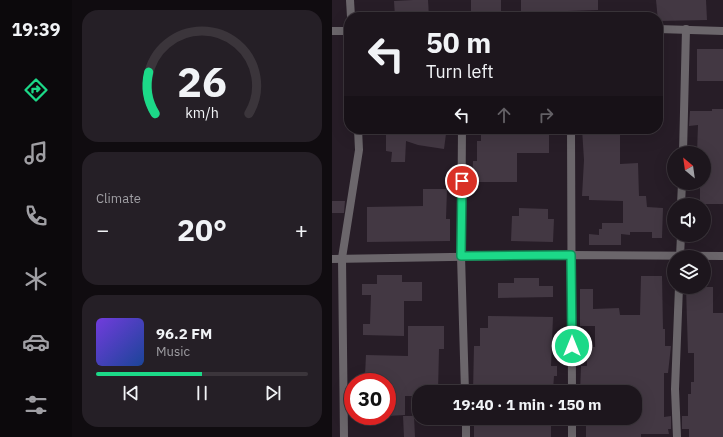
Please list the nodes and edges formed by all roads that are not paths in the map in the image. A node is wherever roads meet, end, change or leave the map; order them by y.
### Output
1 (350, 0) edge
2 (351, 12) edge
3 (663, 29) edge
4 (686, 29) junction
5 (332, 31) edge
6 (344, 31) edge
7 (723, 31) edge
8 (358, 134) edge
9 (462, 134) edge
10 (571, 134) edge
11 (683, 146) edge
12 (571, 255) junction
13 (461, 256) junction
14 (711, 256) edge
15 (723, 256) edge
16 (667, 257) edge
17 (342, 258) junction
18 (332, 259) edge
19 (679, 294) edge
20 (465, 385) edge
21 (572, 385) edge
22 (466, 425) edge
23 (572, 425) edge
24 (344, 437) edge
25 (466, 437) edge
26 (572, 437) edge
27 (677, 437) edge

1 - 2 street
3 - 4 street
4 - 7 street
4 - 11 street
5 - 6 street
8 - 17 street
9 - 13 street
10 - 12 street
12 - 13 street
12 - 16 street
12 - 21 street
13 - 17 street
13 - 20 street
14 - 15 street
17 - 18 street
17 - 24 street
19 - 27 street
22 - 25 street
23 - 26 street

